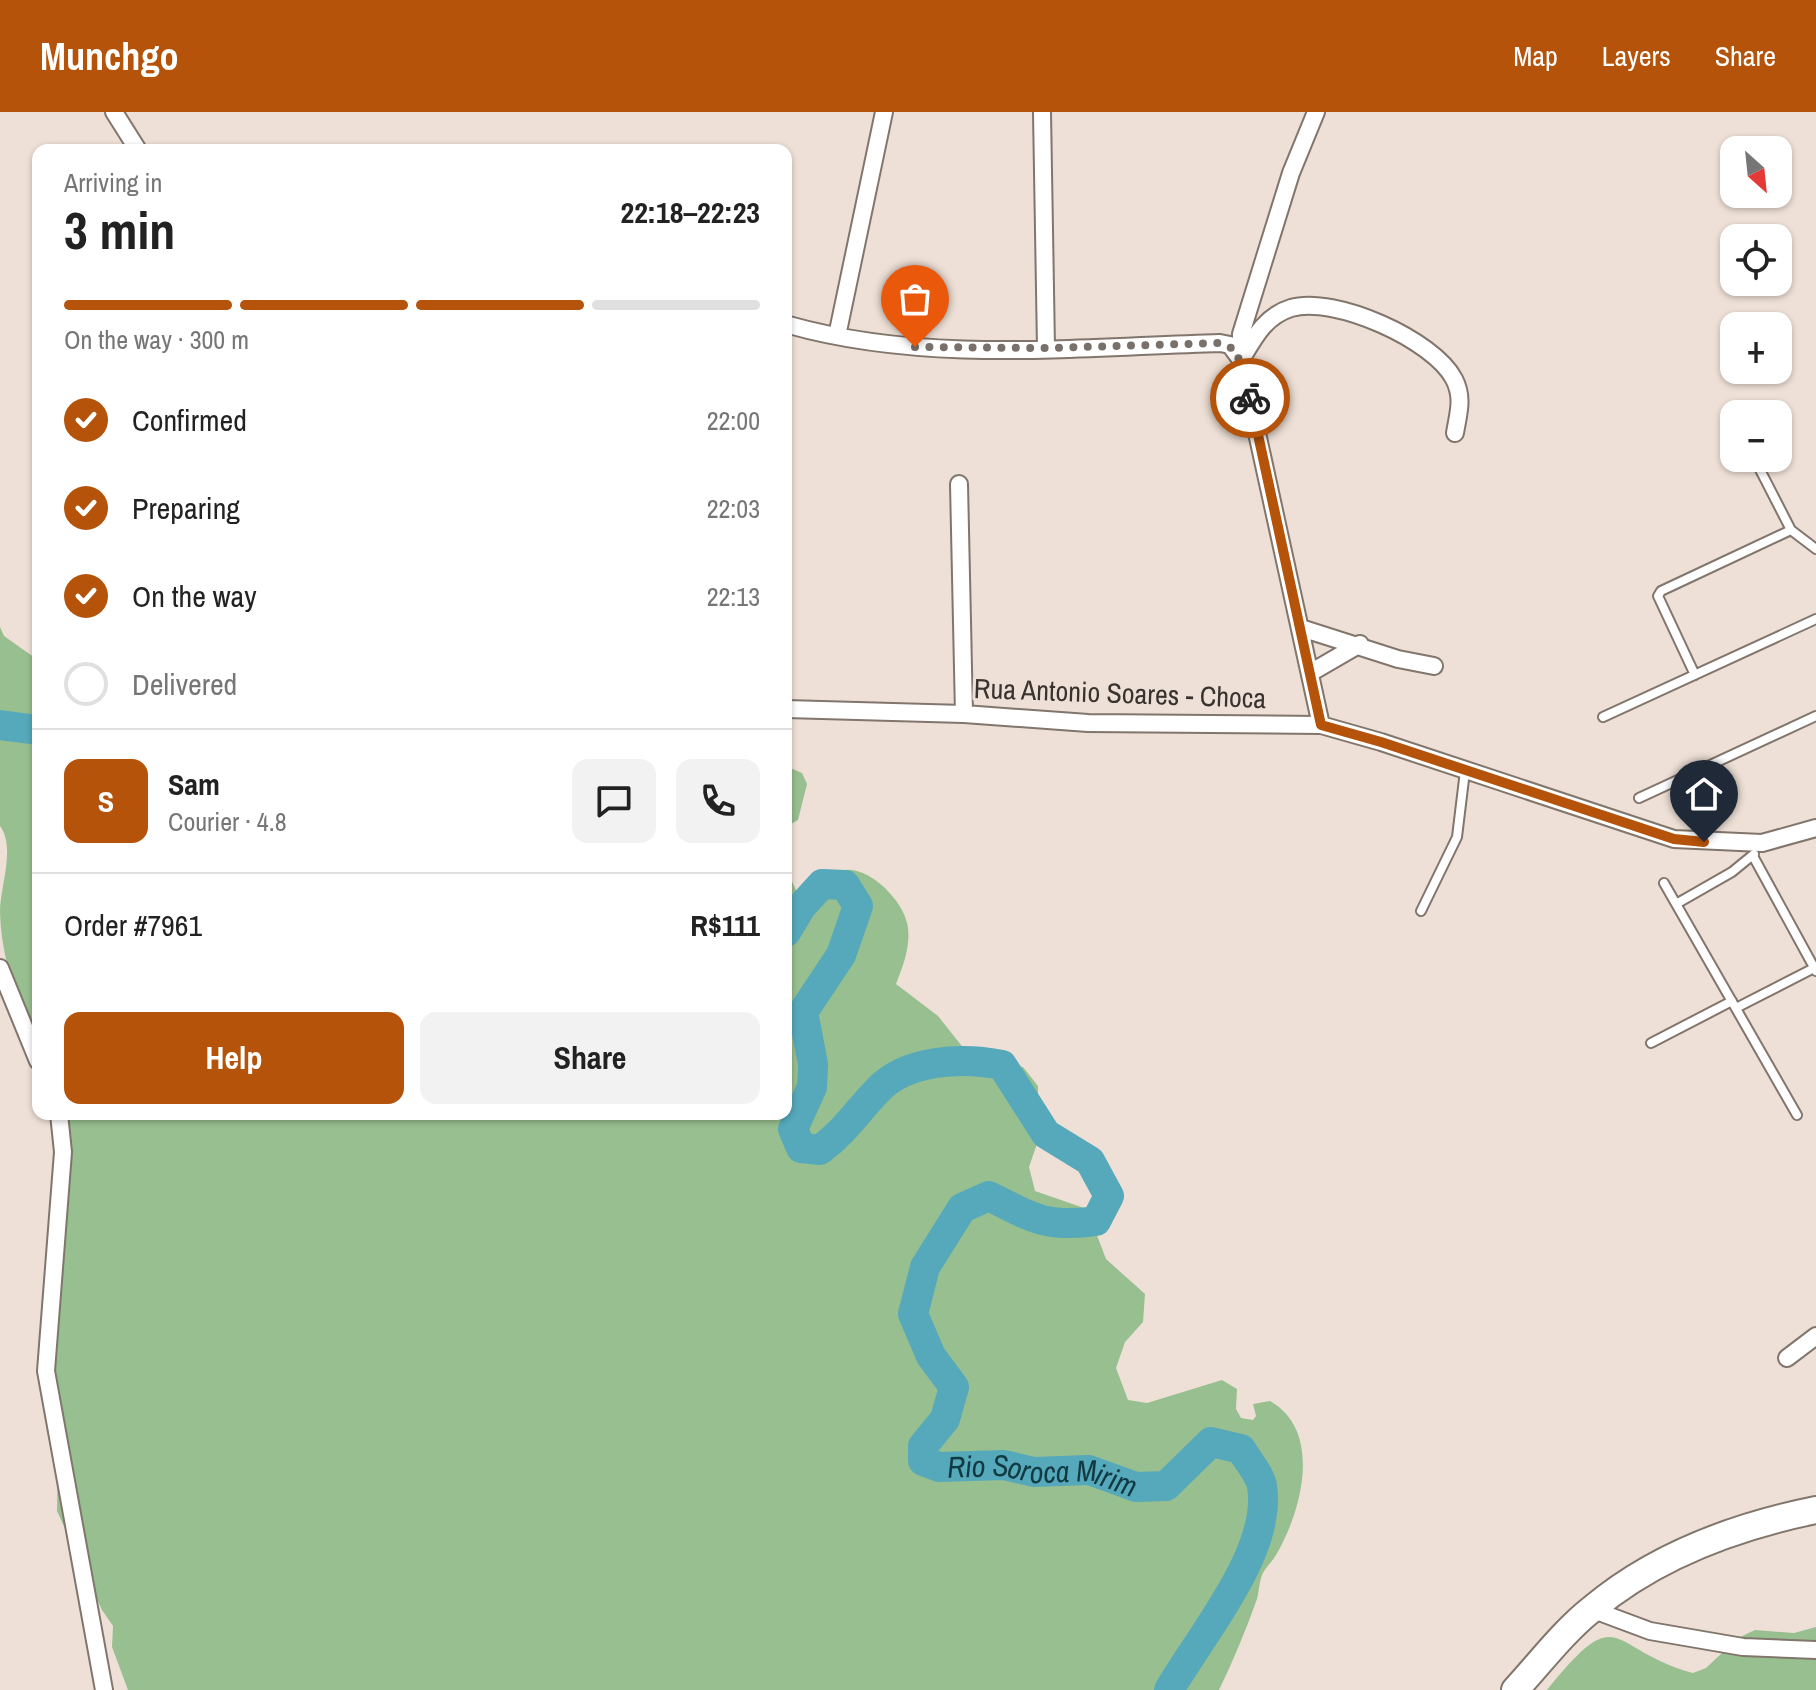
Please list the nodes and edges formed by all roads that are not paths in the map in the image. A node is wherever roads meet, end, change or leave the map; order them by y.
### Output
1 (114, 112) edge
2 (884, 112) edge
3 (1042, 112) edge
4 (1316, 112) edge
5 (134, 144) edge
6 (792, 326) edge
7 (837, 336) junction
8 (1046, 348) junction
9 (1241, 360) junction
10 (1455, 433) dead end
11 (1761, 472) edge
12 (959, 484) dead end
13 (1791, 530) junction
14 (1816, 549) edge
15 (1816, 619) edge
16 (1301, 628) junction
17 (1360, 644) junction
18 (1434, 666) dead end
19 (1310, 673) junction
20 (1695, 675) junction
21 (792, 709) edge
22 (964, 714) junction
23 (1816, 716) edge
24 (1603, 717) dead end
25 (1321, 725) junction
26 (1466, 770) junction
27 (1639, 798) dead end
28 (1816, 828) edge
29 (1757, 850) junction
30 (1664, 883) dead end
31 (1676, 904) junction
32 (1421, 911) dead end
33 (0, 968) edge
34 (1815, 969) edge
35 (1734, 1004) junction
36 (1651, 1043) dead end
37 (32, 1046) edge
38 (1797, 1115) dead end
39 (60, 1120) edge
40 (1816, 1336) edge
41 (1787, 1358) dead end
42 (1816, 1510) edge
43 (1591, 1609) junction
44 (1816, 1650) edge
45 (104, 1690) edge
46 (1515, 1690) edge

1 - 5 street
2 - 7 street
3 - 8 street
4 - 9 street
6 - 7 street
7 - 8 street
8 - 9 street
9 - 10 street
9 - 16 street
11 - 13 lane
12 - 22 street
13 - 14 lane
13 - 20 lane
15 - 20 lane
16 - 17 street
16 - 19 street
17 - 18 street
17 - 19 street
19 - 25 street
20 - 24 lane
21 - 22 street, Rua Antonio Soares - Choca
22 - 25 street, Rua Antonio Soares - Choca
23 - 27 lane
25 - 26 street, Rua Antonio Soares - Choca
26 - 29 street, Rua Antonio Soares - Choca
26 - 32 lane
28 - 29 street, Rua Antonio Soares - Choca
29 - 31 lane
29 - 34 lane
30 - 31 lane
31 - 35 lane
33 - 37 street
34 - 35 lane
35 - 36 lane
35 - 38 lane
39 - 45 street
40 - 41 street
42 - 43 main road
43 - 44 street
43 - 46 main road

